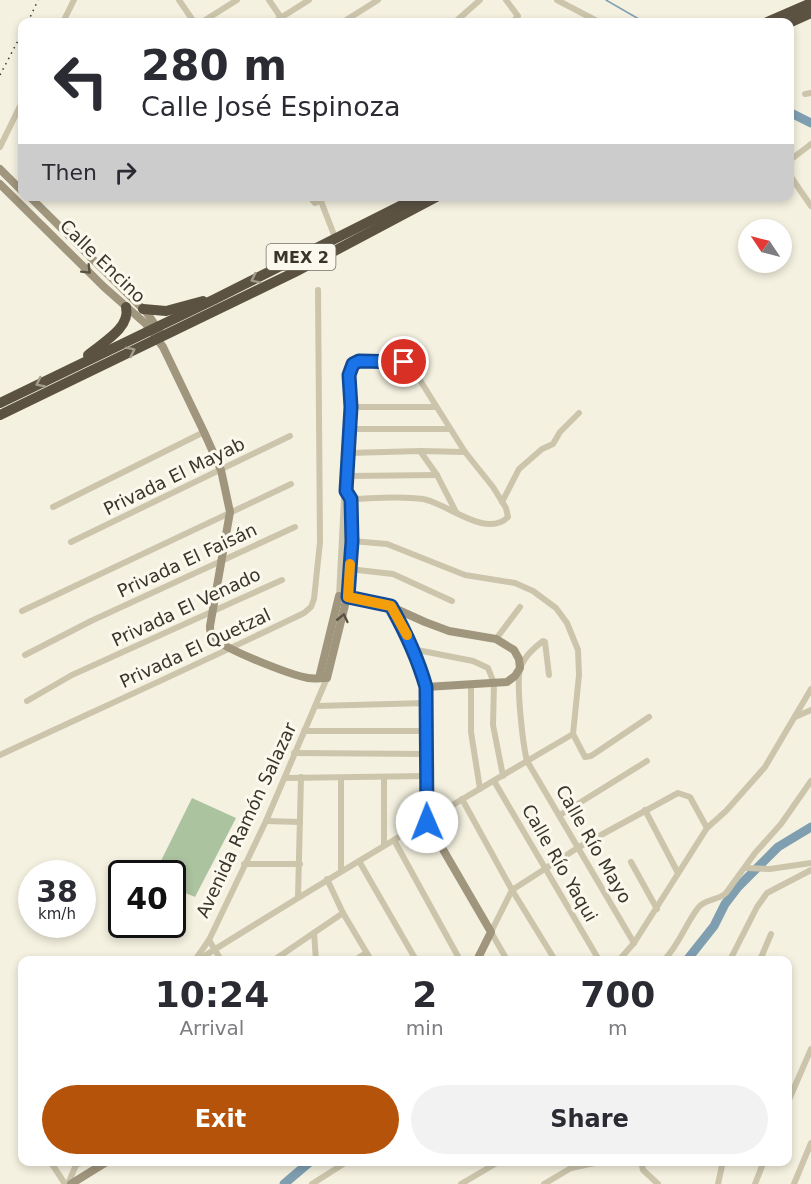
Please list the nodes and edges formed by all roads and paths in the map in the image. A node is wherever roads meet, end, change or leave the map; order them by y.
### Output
1 (74, 0) edge
2 (179, 0) edge
3 (237, 0) edge
4 (269, 0) edge
5 (309, 0) edge
6 (378, 0) edge
7 (480, 0) edge
8 (506, 0) edge
9 (556, 0) edge
10 (811, 12) edge
11 (65, 18) edge
12 (191, 18) edge
13 (208, 18) edge
14 (282, 18) edge
15 (286, 18) edge
16 (349, 18) edge
17 (459, 18) edge
18 (516, 18) edge
19 (591, 18) edge
20 (785, 18) edge
21 (794, 20) edge
22 (18, 110) edge
23 (811, 144) edge
24 (0, 147) edge
25 (794, 157) edge
26 (0, 169) edge
27 (794, 181) edge
28 (0, 184) edge
29 (18, 187) edge
30 (33, 201) edge
31 (322, 201) edge
32 (411, 201) edge
33 (427, 201) edge
34 (811, 206) edge
35 (338, 243) junction
36 (318, 290) dead end
37 (215, 299) junction
38 (126, 307) junction
39 (142, 309) junction
40 (157, 336) junction
41 (74, 367) junction
42 (0, 403) edge
43 (351, 407) junction
44 (436, 407) junction
45 (579, 413) dead end
46 (0, 415) edge
47 (350, 429) junction
48 (450, 429) junction
49 (204, 432) junction
50 (290, 436) dead end
51 (420, 451) junction
52 (465, 452) junction
53 (349, 453) junction
54 (221, 470) junction
55 (437, 475) junction
56 (348, 476) junction
57 (291, 484) dead end
58 (346, 491) junction
59 (344, 499) junction
60 (351, 499) junction
61 (502, 502) junction
62 (53, 507) dead end
63 (230, 512) junction
64 (456, 512) junction
65 (295, 527) dead end
66 (352, 541) junction
67 (71, 542) dead end
68 (223, 560) junction
69 (349, 569) junction
70 (282, 580) dead end
71 (343, 597) junction
72 (452, 601) dead end
73 (391, 606) junction
74 (520, 607) dead end
75 (22, 611) dead end
76 (213, 611) junction
77 (496, 639) junction
78 (231, 649) junction
79 (412, 649) junction
80 (25, 655) dead end
81 (520, 668) junction
82 (549, 675) dead end
83 (323, 678) junction
84 (494, 683) junction
85 (471, 684) junction
86 (426, 687) junction
87 (811, 688) edge
88 (27, 701) dead end
89 (427, 703) junction
90 (316, 706) junction
91 (811, 710) edge
92 (649, 717) dead end
93 (794, 718) junction
94 (304, 731) junction
95 (427, 731) junction
96 (573, 734) junction
97 (294, 753) junction
98 (427, 754) junction
99 (0, 755) edge
100 (527, 761) junction
101 (647, 761) dead end
102 (427, 776) junction
103 (503, 776) junction
104 (301, 777) junction
105 (384, 777) junction
106 (285, 778) junction
107 (341, 778) junction
108 (494, 781) junction
109 (811, 781) edge
110 (480, 789) junction
111 (462, 799) junction
112 (645, 810) junction
113 (560, 814) junction
114 (266, 821) junction
115 (300, 822) junction
116 (427, 822) junction
117 (707, 828) junction
118 (394, 840) junction
119 (384, 845) junction
120 (579, 847) junction
121 (359, 861) junction
122 (631, 862) dead end
123 (811, 863) edge
124 (244, 864) junction
125 (300, 864) junction
126 (746, 868) junction
127 (546, 869) junction
128 (811, 870) edge
129 (340, 871) junction
130 (678, 873) junction
131 (327, 879) junction
132 (512, 890) junction
133 (298, 897) junction
134 (657, 909) junction
135 (343, 914) junction
136 (491, 932) junction
137 (314, 933) junction
138 (771, 934) dead end
139 (209, 940) junction
140 (634, 943) junction
141 (215, 950) junction
142 (366, 953) junction
143 (199, 956) edge
144 (204, 956) edge
145 (218, 956) edge
146 (280, 956) edge
147 (316, 956) edge
148 (361, 956) edge
149 (368, 956) edge
150 (414, 956) edge
151 (458, 956) edge
152 (479, 956) edge
153 (505, 956) edge
154 (553, 956) edge
155 (597, 956) edge
156 (623, 956) edge
157 (667, 956) edge
158 (732, 956) edge
159 (762, 956) edge
160 (811, 1049) edge
161 (795, 1086) junction
162 (792, 1087) edge
163 (792, 1093) edge
164 (811, 1143) edge
165 (54, 1166) edge
166 (76, 1166) edge
167 (93, 1166) edge
168 (100, 1166) edge
169 (340, 1166) edge
170 (492, 1166) edge
171 (577, 1166) edge
172 (642, 1166) edge
173 (722, 1166) edge
174 (762, 1166) edge
175 (91, 1171) junction
176 (68, 1184) edge
177 (312, 1184) edge
178 (461, 1184) edge
179 (544, 1184) edge
180 (658, 1184) edge
181 (718, 1184) edge
182 (755, 1184) edge
183 (794, 1184) edge

1 - 11 street
2 - 12 street
3 - 13 street
4 - 14 street
5 - 15 street
6 - 16 street
7 - 17 street
8 - 18 street
9 - 19 street
10 - 20 highway
10 - 21 highway
22 - 24 street
23 - 25 street
26 - 29 street
27 - 34 street
28 -> 38 street, Calle Encino
30 - 39 street, Calle Encino
31 - 35 street
32 - 35 highway, MEX 2
33 - 35 highway, MEX 2
35 -> 37 highway, MEX 2
35 - 40 highway, MEX 2
36 - 78 street, Privada El Quetzal
37 - 39 highway
37 - 40 highway, MEX 2
38 - 40 street, Calle Encino
38 - 41 highway
39 - 40 street, Calle Encino
40 - 41 highway, MEX 2
46 -> 40 highway, MEX 2
40 - 49 street
41 -> 42 highway, MEX 2
43 - 44 street
43 - 44 street, Avenida Ramón Salazar
43 - 47 street, Avenida Ramón Salazar
44 - 48 street
45 - 61 street
47 - 48 street
47 - 53 street, Avenida Ramón Salazar
48 - 52 street
49 - 54 street
49 - 62 street
50 - 54 street, Privada El Mayab
51 - 52 street
51 - 53 street
51 - 55 street
52 - 61 street
53 - 56 street, Avenida Ramón Salazar
54 - 63 street
54 - 67 street, Privada El Mayab
55 - 56 street
55 - 64 street
56 - 58 street, Avenida Ramón Salazar
57 - 63 street
58 - 59 street, Avenida Ramón Salazar
58 - 60 street
59 - 60 street
59 - 71 street, Avenida Ramón Salazar
60 - 64 street
60 - 66 street, Avenida Ramón Salazar
61 - 64 street
63 - 68 street
63 - 75 street
65 - 68 street, Privada El Faisán
66 - 69 street, Avenida Ramón Salazar
66 - 96 street
68 - 76 street
68 - 80 street, Privada El Faisán
69 - 71 street, Avenida Ramón Salazar
69 - 72 street
70 - 76 street, Privada El Venado
71 - 73 street
71 - 83 street, Avenida Ramón Salazar
73 - 77 street
73 - 79 street
74 - 77 street
76 - 78 street
76 - 88 street, Privada El Venado
77 - 81 street
78 - 83 street
78 - 99 street, Privada El Quetzal
79 - 84 street
79 - 86 street
81 - 82 street
81 - 84 street
81 - 100 street
83 - 90 street, Avenida Ramón Salazar
84 - 85 street
84 - 103 street
85 - 86 street
85 - 110 street
86 - 89 street
87 - 93 street
89 - 90 street
89 - 95 street
90 - 94 street, Avenida Ramón Salazar
91 - 93 street
92 - 96 street
93 - 117 street
94 - 95 street
94 - 97 street, Avenida Ramón Salazar
95 - 98 street
96 - 100 street
97 - 98 street
97 - 106 street, Avenida Ramón Salazar
98 - 102 street
100 - 103 street
100 - 113 street, Calle Río Mayo
101 - 113 street
102 - 105 street
102 - 116 street
103 - 108 street
104 - 106 street
104 - 107 street
104 - 115 street
105 - 107 street
105 - 119 street
106 - 114 street, Avenida Ramón Salazar
107 - 129 street
108 - 110 street
108 - 127 street, Calle Río Yaqui
109 - 126 street
110 - 111 street
111 - 116 street
111 - 132 street
112 - 117 street
112 - 120 street
112 - 130 street
113 - 120 street, Calle Río Mayo
114 - 115 street
114 - 124 street, Avenida Ramón Salazar
115 - 125 street
116 - 118 street
116 - 136 street
117 - 130 street
118 - 119 street
118 - 151 street
119 - 121 street
120 - 127 street
120 - 140 street, Calle Río Mayo
121 - 129 street
121 - 150 street
122 - 134 street
123 - 126 street
124 - 125 street
124 - 139 street, Avenida Ramón Salazar
125 - 133 street
126 - 157 street
127 - 132 street
127 - 155 street, Calle Río Yaqui
128 - 158 street
129 - 131 street
130 - 134 street
131 - 133 street
131 - 135 street
132 - 136 street
132 - 154 street
133 - 141 street
134 - 140 street
135 - 137 street
135 - 142 street
136 - 152 street
136 - 153 street
137 - 146 street
137 - 147 street
138 - 159 street
139 - 141 street
139 - 143 street, Avenida Ramón Salazar
140 - 156 street
141 - 144 street
141 - 145 street
142 - 148 street
142 - 149 street
160 - 161 street
161 - 162 street
161 - 163 street
164 - 183 street
165 - 176 street
166 - 176 street
167 - 175 street
168 - 175 street
169 - 177 street
170 - 178 street
171 - 179 street
172 - 180 street
173 - 181 street
174 - 182 street
175 - 176 street

